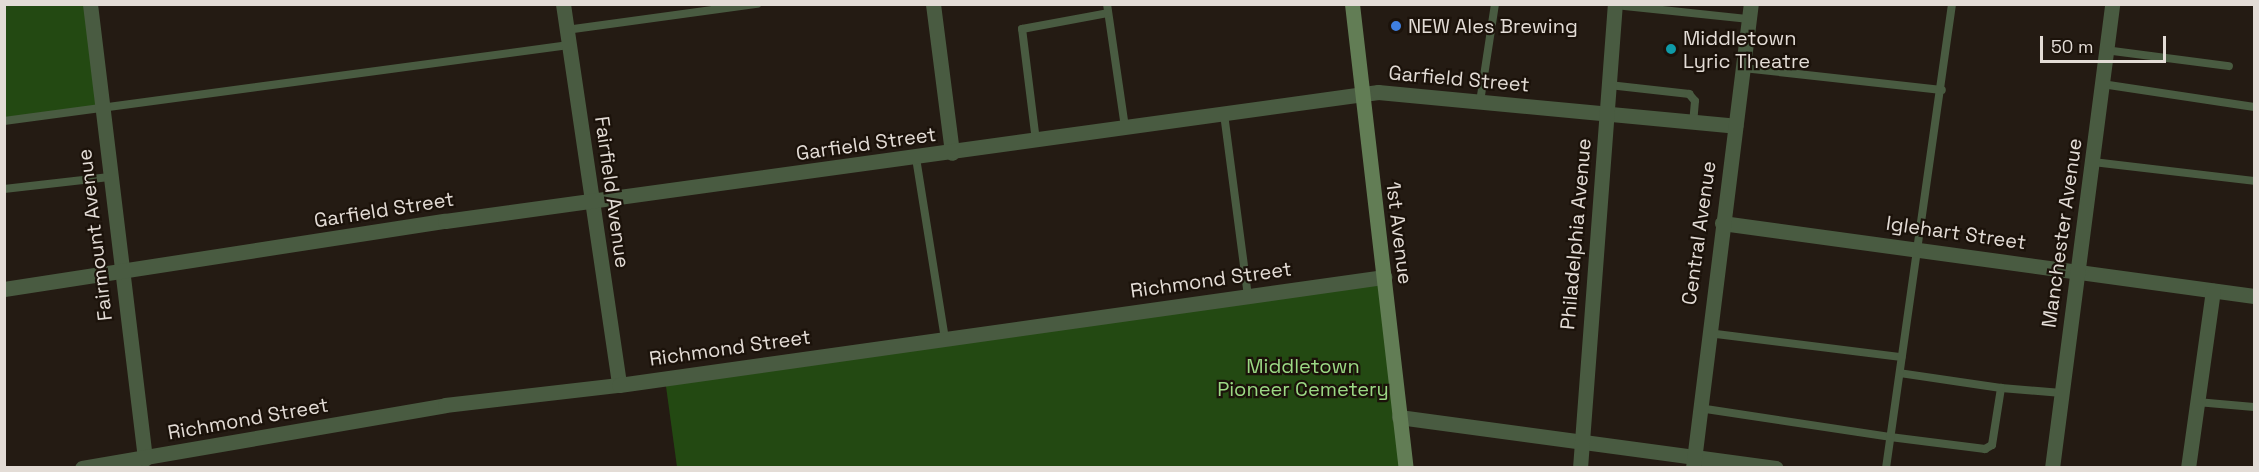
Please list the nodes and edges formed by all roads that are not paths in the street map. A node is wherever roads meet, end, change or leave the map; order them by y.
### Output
1 (90, 4) edge
2 (563, 4) edge
3 (757, 4) edge
4 (933, 4) edge
5 (1352, 4) edge
6 (1495, 4) edge
7 (1952, 4) edge
8 (2112, 4) edge
9 (1615, 5) edge
10 (1107, 9) edge
11 (1750, 12) edge
12 (568, 38) junction
13 (2105, 50) junction
14 (2229, 66) dead end
15 (1741, 68) junction
16 (2102, 84) junction
17 (1609, 85) junction
18 (1942, 90) junction
19 (1359, 96) junction
20 (1480, 102) junction
21 (2254, 107) edge
22 (101, 109) junction
23 (1224, 114) junction
24 (1607, 115) junction
25 (4, 121) edge
26 (1693, 123) junction
27 (1735, 126) junction
28 (1125, 128) junction
29 (1036, 141) junction
30 (952, 153) junction
31 (916, 158) junction
32 (2093, 162) junction
33 (109, 177) junction
34 (2254, 182) edge
35 (4, 189) edge
36 (593, 204) junction
37 (1722, 223) junction
38 (1919, 250) junction
39 (2078, 270) junction
40 (119, 272) junction
41 (1384, 277) junction
42 (4, 289) edge
43 (2213, 291) junction
44 (1248, 296) junction
45 (2254, 296) edge
46 (1706, 333) junction
47 (945, 339) junction
48 (1902, 357) junction
49 (1900, 373) junction
50 (619, 385) junction
51 (2001, 388) junction
52 (2062, 393) junction
53 (2197, 402) junction
54 (2254, 407) edge
55 (1699, 408) junction
56 (1399, 417) junction
57 (1890, 437) junction
58 (1581, 443) junction
59 (145, 459) junction
60 (1693, 462) edge
61 (82, 468) edge
62 (1406, 468) edge
63 (1580, 468) edge
64 (1776, 468) edge
65 (1886, 468) edge
66 (2052, 468) edge
67 (2188, 468) edge

1 - 22 street, Fairmount Avenue
2 - 12 street, Fairfield Avenue
3 - 12 lane
4 - 30 street
5 - 19 main road, 1st Avenue
6 - 20 lane
7 - 18 lane
8 - 13 street, Manchester Avenue
9 - 11 lane
9 - 17 street, Philadelphia Avenue
10 - 28 lane
10 - 29 lane
11 - 15 street, Central Avenue
12 - 22 lane
12 - 36 street, Fairfield Avenue
13 - 14 lane
13 - 16 street, Manchester Avenue
15 - 18 lane
15 - 27 street, Central Avenue
16 - 21 lane
16 - 32 street, Manchester Avenue
17 - 24 street, Philadelphia Avenue
17 - 26 lane
18 - 38 lane
19 - 20 street, Garfield Street
19 - 23 street, Garfield Street
19 - 41 main road, 1st Avenue
20 - 24 street, Garfield Street
22 - 25 lane
22 - 33 street, Fairmount Avenue
23 - 28 street, Garfield Street
23 - 44 lane
24 - 26 street, Garfield Street
24 - 58 street, Philadelphia Avenue
26 - 27 street, Garfield Street
27 - 37 street, Central Avenue
28 - 29 street, Garfield Street
29 - 30 street, Garfield Street
30 - 31 street, Garfield Street
31 - 36 street, Garfield Street
31 - 47 lane
32 - 34 lane
32 - 39 street, Manchester Avenue
33 - 35 lane
33 - 40 street, Fairmount Avenue
36 - 40 street, Garfield Street
36 - 50 street, Fairfield Avenue
37 - 38 street, Iglehart Street
37 - 46 street, Central Avenue
38 - 39 street, Iglehart Street
38 - 48 lane
39 - 43 street, Iglehart Street
39 - 52 street, Manchester Avenue
40 - 42 street, Garfield Street
40 - 59 street, Fairmount Avenue
41 - 44 street, Richmond Street
41 - 56 main road, 1st Avenue
43 - 45 street, Iglehart Street
43 - 53 street
44 - 47 street, Richmond Street
46 - 48 lane
46 - 55 street, Central Avenue
47 - 50 street, Richmond Street
48 - 49 lane
49 - 51 lane
49 - 57 lane
50 - 59 street, Richmond Street
51 - 52 lane
51 - 57 lane
52 - 66 street, Manchester Avenue
53 - 54 lane
53 - 67 street
55 - 57 lane
55 - 60 street, Central Avenue
56 - 58 street
56 - 62 main road, 1st Avenue
57 - 65 lane
58 - 60 street
58 - 63 street, Philadelphia Avenue
59 - 61 street, Richmond Street
60 - 64 street

